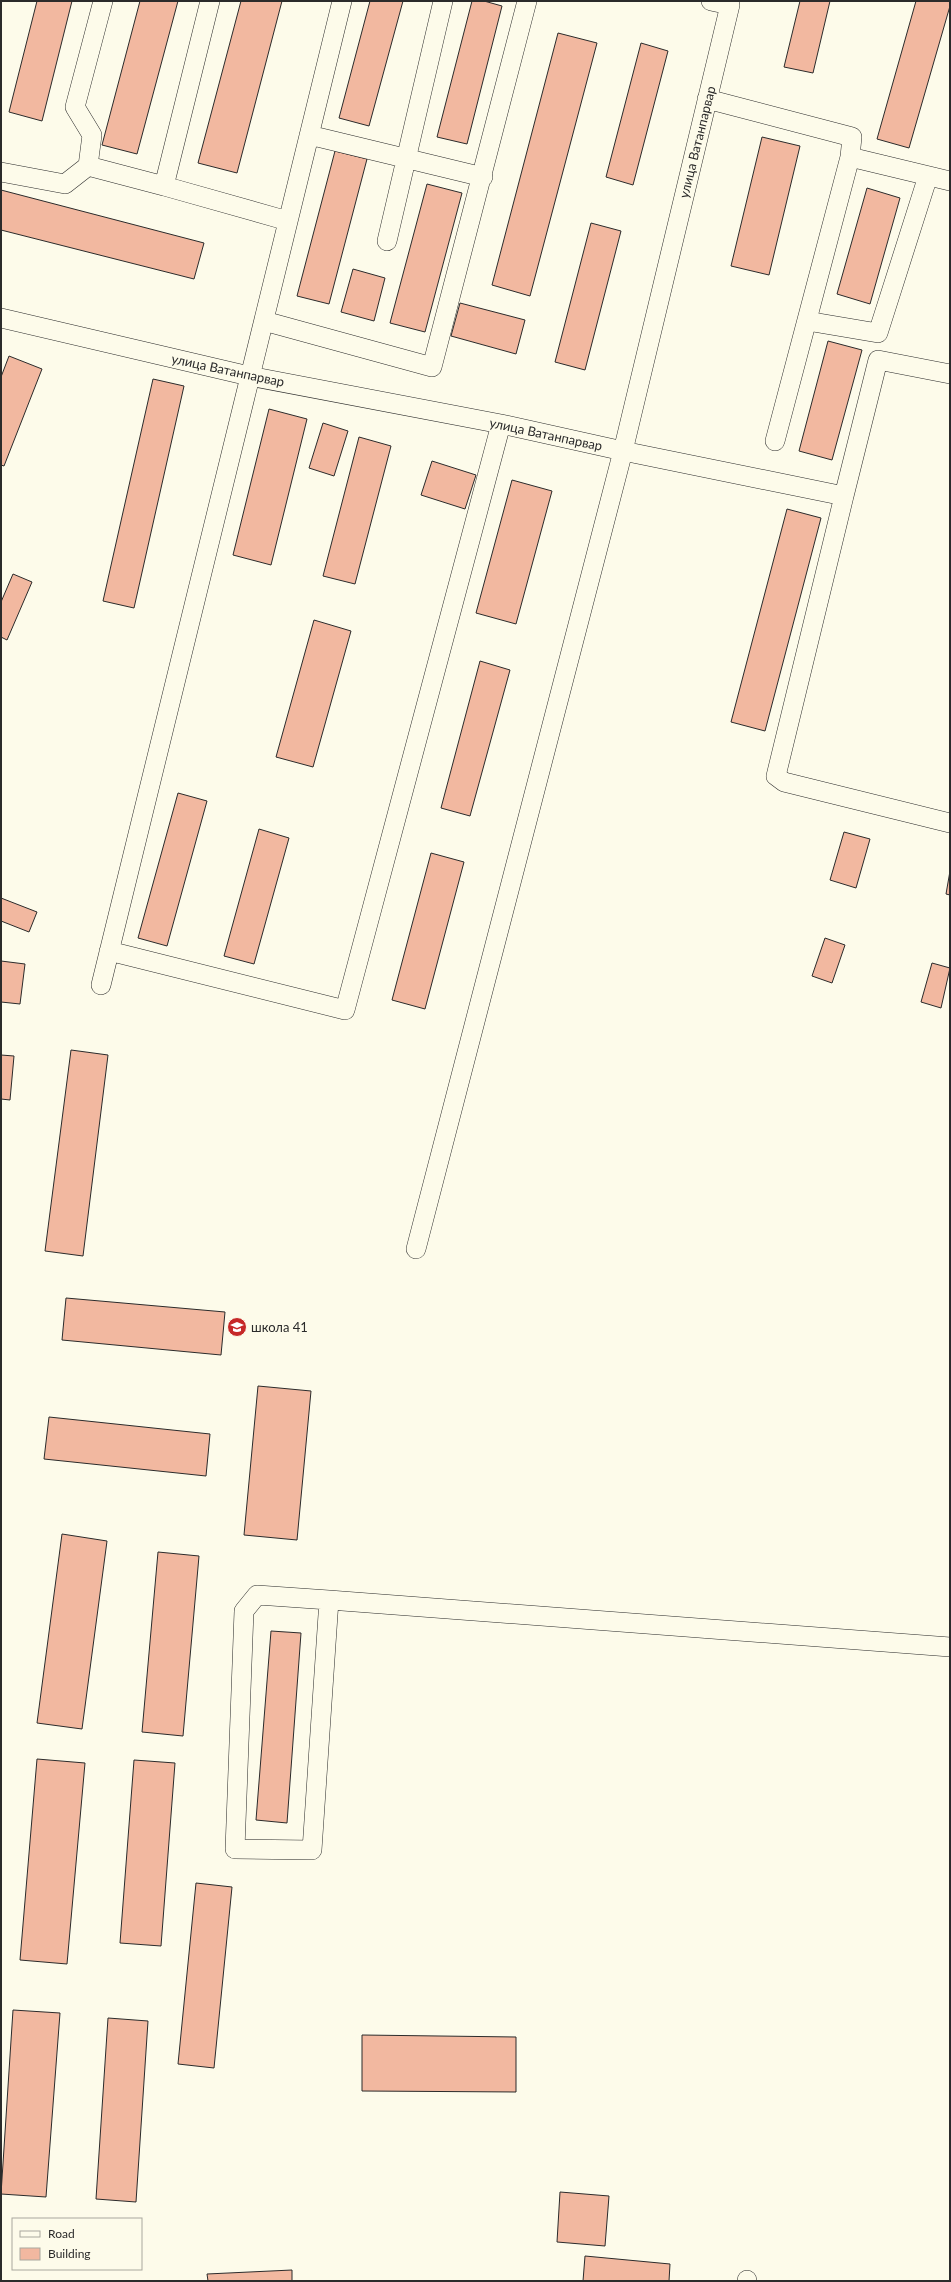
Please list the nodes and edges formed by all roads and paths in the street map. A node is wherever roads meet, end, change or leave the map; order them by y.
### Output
1 (104, 1) edge
2 (210, 1) edge
3 (342, 1) edge
4 (443, 1) edge
5 (527, 1) edge
6 (711, 1) edge
7 (730, 3) edge
8 (707, 99) junction
9 (309, 135) junction
10 (850, 157) junction
11 (406, 158) junction
12 (88, 166) junction
13 (1, 172) edge
14 (928, 176) junction
15 (483, 177) junction
16 (950, 181) edge
17 (164, 186) junction
18 (288, 221) junction
19 (387, 241) dead end
20 (1, 318) edge
21 (264, 321) junction
22 (807, 321) junction
23 (950, 374) edge
24 (249, 376) junction
25 (501, 424) junction
26 (775, 441) dead end
27 (623, 451) junction
28 (844, 496) junction
29 (950, 823) edge
30 (109, 951) junction
31 (101, 985) dead end
32 (416, 1250) dead end
33 (329, 1600) junction
34 (950, 1647) edge

1 - 12 street
2 - 17 street
3 - 9 street
4 - 11 street
5 - 15 street
6 - 7 street, улица Ватанпарвар
7 - 8 street, улица Ватанпарвар
8 - 10 street
8 - 27 street, улица Ватанпарвар
9 - 11 street
9 - 18 street
10 - 14 street
10 - 22 street
11 - 15 street
11 - 19 street
12 - 13 street
12 - 17 street
14 - 16 street
14 - 22 street
15 - 21 street
17 - 18 street
18 - 21 street
20 - 24 street, улица Ватанпарвар
21 - 24 street
22 - 26 street
23 - 28 street
24 - 25 street, улица Ватанпарвар
24 - 30 street
25 - 27 street, улица Ватанпарвар
25 - 30 street
27 - 28 street
27 - 32 street
28 - 29 street
30 - 31 street
33 - 33 street
33 - 34 street

